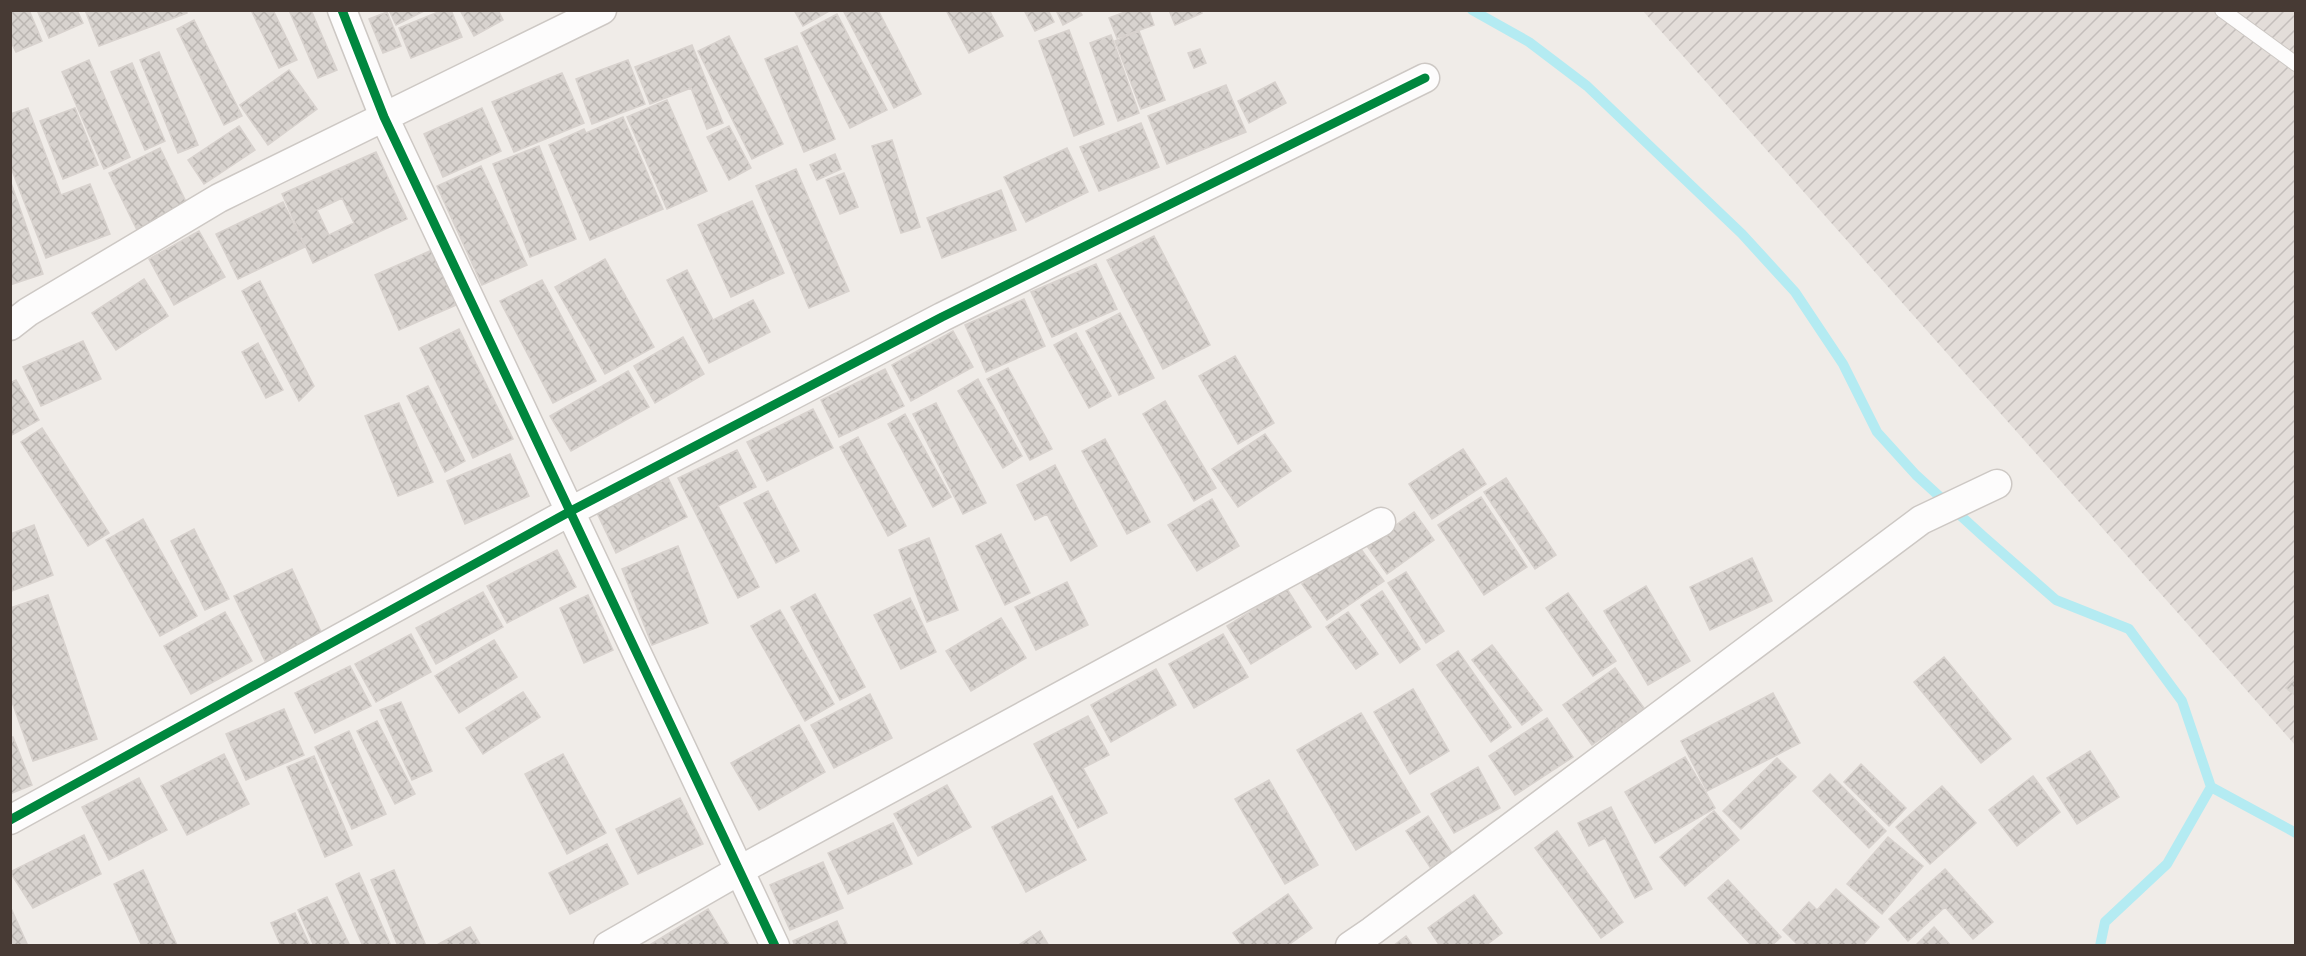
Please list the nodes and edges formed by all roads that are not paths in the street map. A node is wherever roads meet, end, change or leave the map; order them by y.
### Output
1 (342, 10) edge
2 (603, 10) edge
3 (2222, 10) edge
4 (2295, 64) edge
5 (1425, 78) dead end
6 (384, 117) junction
7 (10, 326) edge
8 (1997, 484) dead end
9 (568, 512) junction
10 (1381, 522) dead end
11 (10, 820) edge
12 (741, 870) junction
13 (608, 945) edge
14 (775, 945) edge
15 (1350, 945) edge

1 - 6 street
2 - 6 street
3 - 4 lane
5 - 9 street
6 - 7 street
6 - 9 street
8 - 15 street
9 - 11 street
9 - 12 street
10 - 12 street
12 - 13 street
12 - 14 street

